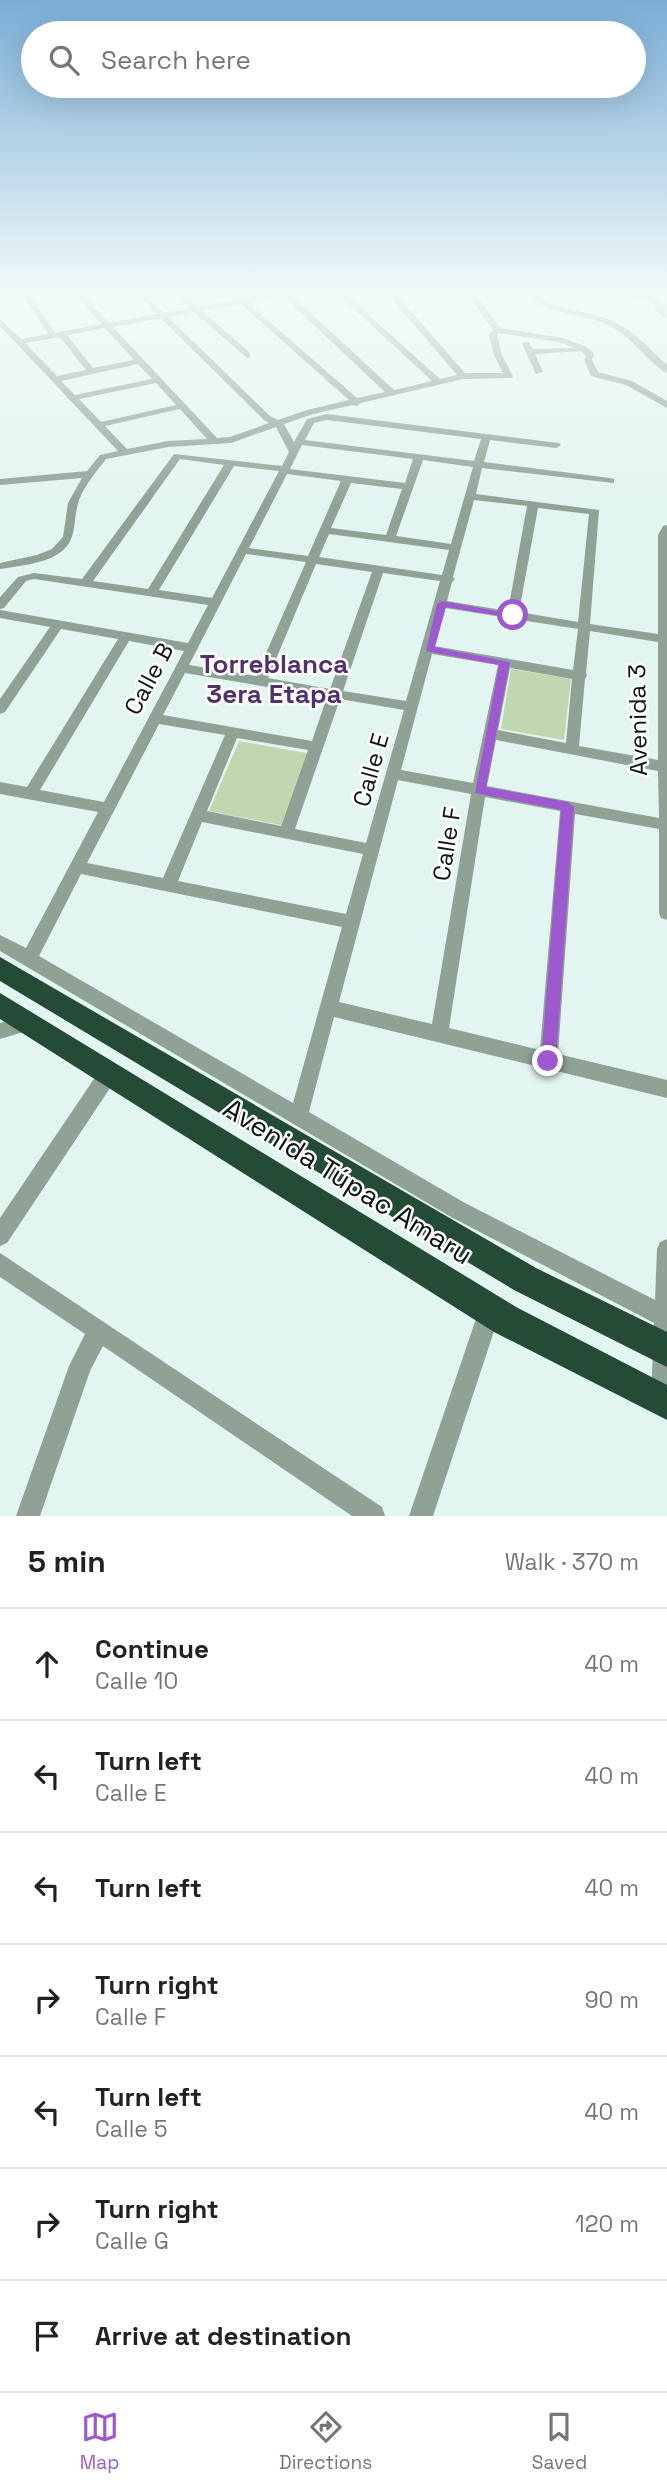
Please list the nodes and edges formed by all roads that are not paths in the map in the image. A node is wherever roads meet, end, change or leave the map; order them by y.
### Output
1 (42, 364) edge
2 (84, 364) edge
3 (127, 364) edge
4 (144, 364) edge
5 (213, 364) edge
6 (313, 364) edge
7 (361, 364) edge
8 (418, 364) edge
9 (452, 364) edge
10 (503, 364) edge
11 (535, 364) edge
12 (590, 364) edge
13 (91, 371) junction
14 (539, 372) dead end
15 (463, 376) junction
16 (56, 379) junction
17 (159, 380) junction
18 (438, 382) junction
19 (393, 394) junction
20 (73, 398) junction
21 (357, 403) junction
22 (667, 405) edge
23 (183, 406) junction
24 (275, 422) junction
25 (99, 425) junction
26 (486, 437) junction
27 (214, 441) junction
28 (556, 445) dead end
29 (297, 447) junction
30 (122, 451) junction
31 (419, 457) junction
32 (232, 461) junction
33 (479, 464) junction
34 (285, 470) junction
35 (88, 474) junction
36 (347, 479) junction
37 (610, 481) dead end
38 (0, 482) edge
39 (409, 487) junction
40 (470, 496) junction
41 (533, 504) junction
42 (667, 528) edge
43 (325, 530) junction
44 (390, 539) junction
45 (457, 548) junction
46 (243, 550) junction
47 (311, 560) junction
48 (0, 566) edge
49 (379, 569) junction
50 (449, 579) junction
51 (86, 582) junction
52 (152, 592) junction
53 (216, 602) junction
54 (442, 604) junction
55 (0, 605) edge
56 (0, 614) edge
57 (513, 615) junction
58 (57, 625) junction
59 (586, 627) junction
60 (125, 636) junction
61 (663, 639) junction
62 (192, 648) junction
63 (429, 649) junction
64 (505, 662) junction
65 (181, 668) junction
66 (580, 676) junction
67 (260, 681) junction
68 (336, 694) junction
69 (412, 707) junction
70 (0, 709) edge
71 (155, 718) junction
72 (233, 732) junction
73 (491, 734) junction
74 (317, 747) junction
75 (572, 749) junction
76 (665, 766) junction
77 (393, 774) junction
78 (0, 788) edge
79 (479, 790) junction
80 (30, 794) junction
81 (568, 807) junction
82 (107, 808) junction
83 (198, 815) junction
84 (666, 825) edge
85 (286, 833) junction
86 (372, 850) junction
87 (76, 867) junction
88 (667, 872) edge
89 (168, 886) junction
90 (667, 913) edge
91 (351, 922) junction
92 (0, 942) edge
93 (29, 959) junction
94 (0, 968) edge
95 (0, 1005) edge
96 (327, 1007) junction
97 (14, 1027) edge
98 (439, 1034) junction
99 (548, 1061) junction
100 (109, 1073) junction
101 (667, 1090) edge
102 (298, 1116) junction
103 (0, 1237) edge
104 (667, 1250) edge
105 (0, 1264) edge
106 (489, 1310) junction
107 (99, 1331) junction
108 (665, 1339) edge
109 (665, 1401) edge
110 (28, 1516) edge
111 (373, 1516) edge
112 (421, 1516) edge

1 - 16 street
2 - 13 street
3 - 13 street
4 - 17 street
5 - 24 street
6 - 21 street
7 - 19 street
8 - 18 street
9 - 15 street
10 - 15 street
11 - 14 street
12 - 22 street
13 - 16 street
15 - 18 street
16 - 20 street
17 - 20 street
17 - 23 street
18 - 19 street
19 - 21 street
20 - 25 street
21 - 24 street
23 - 25 street
23 - 27 street
24 - 27 street
24 - 29 street
25 - 30 street
26 - 28 street
26 - 29 street, Calle B
26 - 33 street, Calle E
27 - 30 street
29 - 31 street
29 - 34 street, Calle B
30 - 35 street
31 - 33 street
31 - 39 street
32 - 34 street
32 - 51 street
32 - 52 street
33 - 37 street
33 - 40 street, Calle E
34 - 36 street
34 - 46 street, Calle B
35 - 38 street
35 - 48 street
36 - 39 street
36 - 43 street
39 - 44 street
40 - 41 street
40 - 45 street, Calle E
41 - 57 street
41 - 59 street
42 - 61 street, Avenida 3
43 - 44 street
43 - 47 street
44 - 45 street
45 - 50 street, Calle E
46 - 47 street
46 - 53 street, Calle B
47 - 49 street
47 - 67 street
49 - 50 street
49 - 68 street
50 - 54 street, Calle E
51 - 52 street
51 - 55 street
52 - 53 street
53 - 62 street, Calle B
54 - 57 street
54 - 63 street, Calle E
56 - 58 street
57 - 59 street
58 - 60 street
58 - 70 street
59 - 61 street
59 - 66 street
60 - 62 street
60 - 80 street
61 - 76 street, Avenida 3
62 - 65 street, Calle B
63 - 64 street
63 - 69 street, Calle E
64 - 66 street
64 - 73 street, Calle F
65 - 67 street
65 - 71 street, Calle B
66 - 75 street
67 - 68 street
68 - 69 street
68 - 74 street
69 - 77 street, Calle E
71 - 72 street
71 - 82 street, Calle B
72 - 74 street
72 - 83 street
73 - 75 street
73 - 79 street, Calle F
74 - 85 street
75 - 76 street
76 - 84 street, Avenida 3
77 - 79 street
77 - 86 street, Calle E
78 - 80 street
79 - 81 street
79 - 98 street, Calle F
80 - 82 street
81 - 84 street
81 - 99 street
82 - 87 street, Calle B
83 - 85 street
83 - 89 street
84 - 88 street, Avenida 3
85 - 86 street
86 - 91 street, Calle E
87 - 89 street
87 - 93 street, Calle B
88 - 90 street, Avenida 3
89 - 91 street
91 - 96 street, Calle E
92 - 93 street
93 - 102 street
94 - 108 highway, Avenida Túpac Amaru
95 - 97 highway, Avenida Túpac Amaru
96 - 98 street
96 - 102 street, Calle E
97 - 100 highway, Avenida Túpac Amaru
98 - 99 street
99 - 101 street
100 - 103 street
100 - 106 highway, Avenida Túpac Amaru
102 - 108 street
104 - 108 street
105 - 107 street
106 - 109 highway, Avenida Túpac Amaru
106 - 112 street
107 - 110 street
107 - 111 street
108 - 109 street

